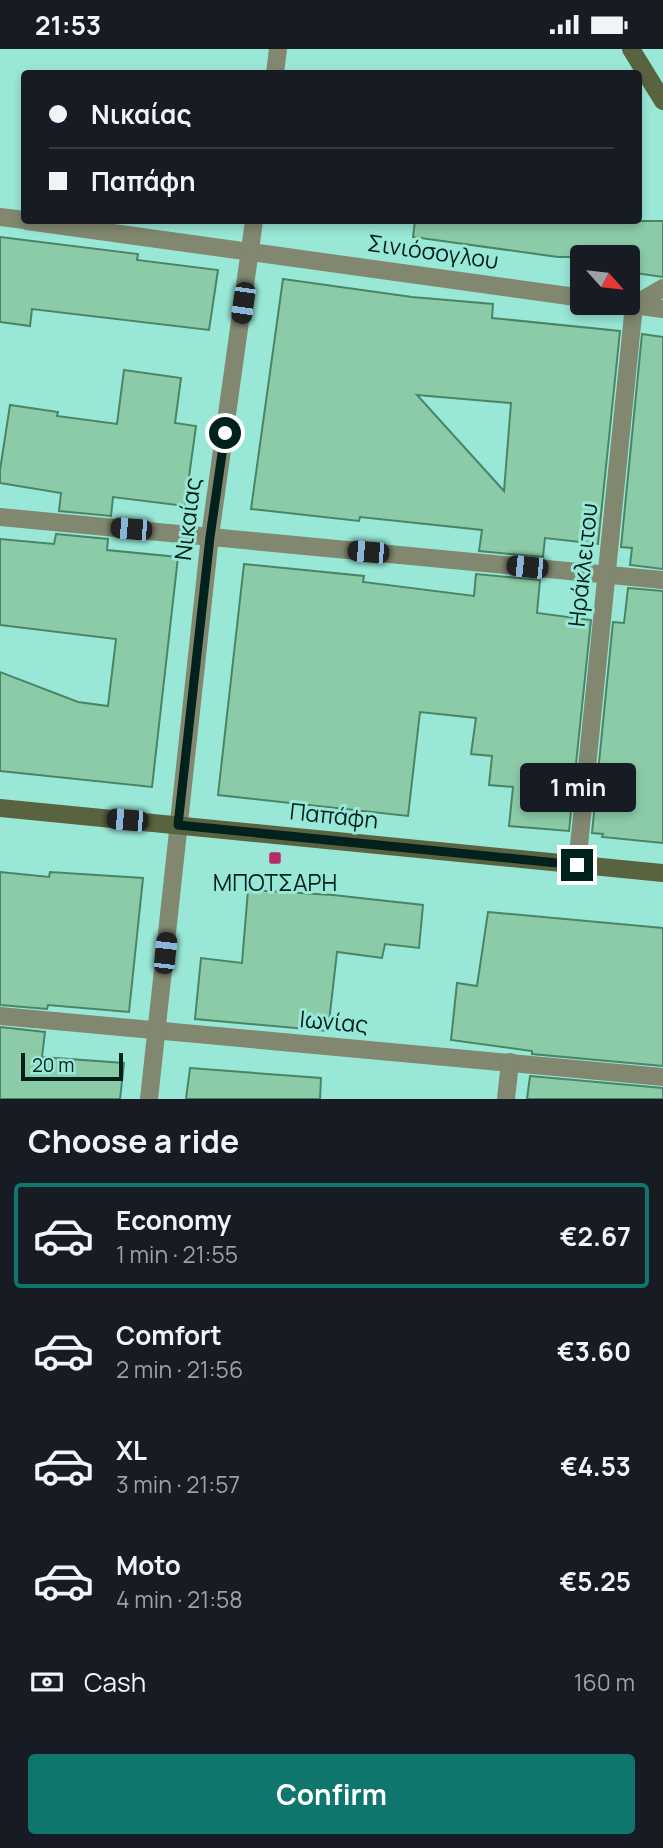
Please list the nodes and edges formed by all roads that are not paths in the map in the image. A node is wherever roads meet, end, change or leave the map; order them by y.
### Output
1 (278, 49) edge
2 (631, 49) edge
3 (275, 70) edge
4 (663, 101) edge
5 (0, 217) edge
6 (21, 219) edge
7 (55, 224) edge
8 (254, 224) edge
9 (250, 251) junction
10 (663, 288) edge
11 (570, 296) edge
12 (640, 298) edge
13 (640, 306) edge
14 (663, 309) edge
15 (624, 315) edge
16 (0, 517) edge
17 (210, 537) junction
18 (606, 575) junction
19 (663, 580) edge
20 (0, 808) edge
21 (178, 825) junction
22 (577, 865) junction
23 (663, 873) edge
24 (0, 1016) edge
25 (157, 1030) junction
26 (510, 1062) junction
27 (663, 1077) edge
28 (149, 1099) edge
29 (506, 1099) edge

1 - 3 street
2 - 4 main road
5 - 6 street, Σινιόσογλου
7 - 9 street, Σινιόσογλου
8 - 9 street, Νικαίας
9 - 11 street, Σινιόσογλου
9 - 17 street, Νικαίας
10 - 12 street
13 - 14 street
15 - 18 street, Ηράκλειτου
16 - 17 street
17 - 18 street
17 - 21 street, Νικαίας
18 - 19 street
18 - 22 street, Ηράκλειτου
20 - 21 main road, Παπάφη
21 - 22 main road, Παπάφη
21 - 25 street, Νικαίας
22 - 23 main road, Παπάφη
24 - 25 street, Ιωνίας
25 - 26 street, Ιωνίας
25 - 28 street, Νικαίας
26 - 27 street, Ιωνίας
26 - 29 street

